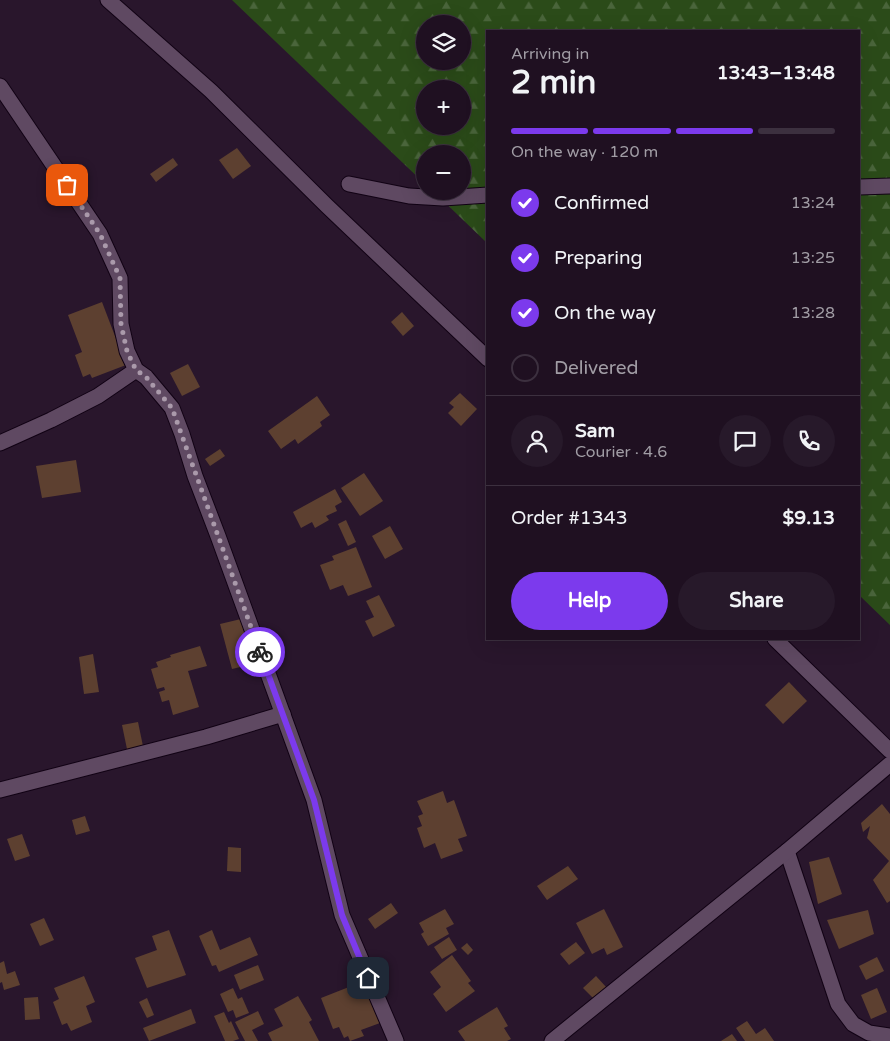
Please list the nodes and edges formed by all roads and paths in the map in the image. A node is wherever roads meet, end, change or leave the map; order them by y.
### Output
1 (108, 0) edge
2 (0, 86) edge
3 (349, 184) dead end
4 (890, 186) edge
5 (860, 187) edge
6 (486, 195) edge
7 (486, 358) edge
8 (136, 370) junction
9 (0, 443) edge
10 (776, 640) edge
11 (283, 714) junction
12 (890, 752) edge
13 (890, 764) edge
14 (0, 790) edge
15 (788, 851) junction
16 (890, 1036) edge
17 (396, 1041) edge
18 (552, 1041) edge

1 - 7 street
2 - 8 street
3 - 6 street
4 - 5 street
8 - 9 street
8 - 11 street
10 - 12 street
11 - 14 street
11 - 17 street
13 - 15 street
15 - 16 street
15 - 18 street

